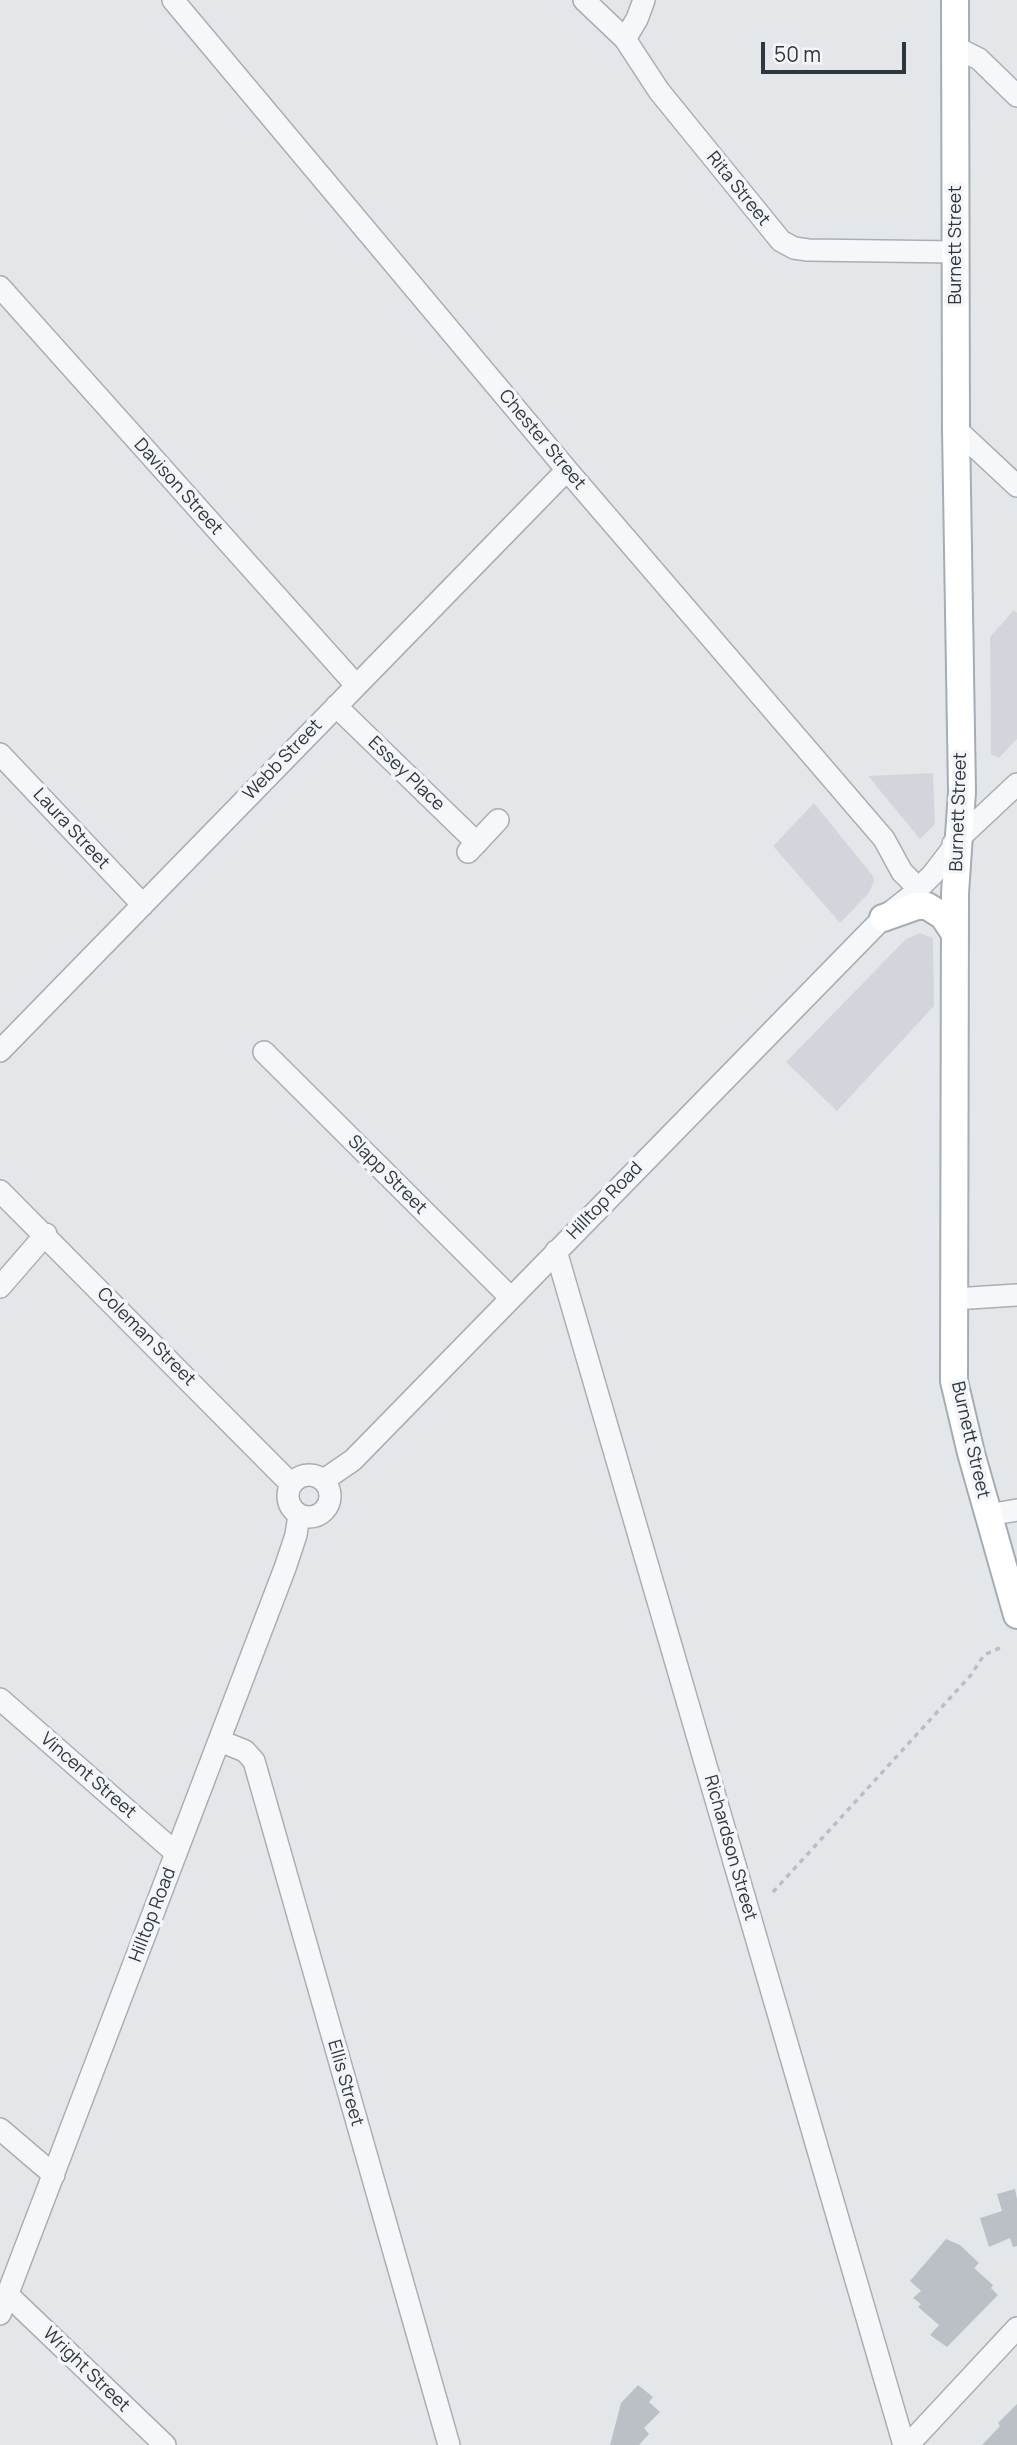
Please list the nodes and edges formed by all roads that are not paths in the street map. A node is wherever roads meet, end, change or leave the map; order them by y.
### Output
1 (584, 0) edge
2 (644, 0) edge
3 (955, 0) edge
4 (185, 4) edge
5 (625, 39) junction
6 (955, 47) junction
7 (1017, 96) edge
8 (956, 252) junction
9 (0, 287) edge
10 (956, 429) junction
11 (568, 470) junction
12 (1017, 486) edge
13 (356, 685) junction
14 (336, 706) junction
15 (0, 754) edge
16 (1017, 784) edge
17 (498, 820) dead end
18 (959, 840) junction
19 (910, 880) junction
20 (143, 905) junction
21 (883, 918) junction
22 (955, 934) junction
23 (0, 1051) edge
24 (264, 1052) dead end
25 (0, 1191) edge
26 (46, 1234) junction
27 (556, 1251) junction
28 (0, 1287) edge
29 (1017, 1295) edge
30 (511, 1298) junction
31 (954, 1299) junction
32 (324, 1480) junction
33 (291, 1484) junction
34 (1017, 1510) edge
35 (299, 1515) junction
36 (988, 1515) junction
37 (1017, 1615) edge
38 (0, 1699) edge
39 (220, 1741) junction
40 (176, 1853) junction
41 (0, 2129) edge
42 (54, 2175) junction
43 (4, 2304) edge
44 (1017, 2328) edge
45 (165, 2445) edge
46 (449, 2445) edge
47 (906, 2445) edge

1 - 5 street, Rita Street
2 - 5 street
3 - 6 main road, Burnett Street
4 - 11 street, Chester Street
5 - 8 street, Rita Street
6 - 7 street
6 - 8 main road, Burnett Street
8 - 10 main road, Burnett Street
9 - 13 street, Davison Street
10 - 12 street
10 - 18 main road, Burnett Street
11 - 13 street, Webb Street
11 - 19 street, Chester Street
13 - 14 street, Webb Street
14 - 17 street, Essey Place
14 - 20 street, Webb Street
15 - 20 street, Laura Street
16 - 18 street, Hilltop Road
18 - 19 street, Hilltop Road
18 - 21 street, Hilltop Road
18 - 22 main road, Burnett Street
19 - 21 street, Hilltop Road
20 - 23 street, Webb Street
21 - 22 main road
21 - 27 street, Hilltop Road
22 - 31 main road, Burnett Street
24 - 30 street, Slapp Street
25 - 26 street, Coleman Street
26 - 28 street
26 - 33 street, Coleman Street
27 - 30 street, Hilltop Road
27 - 47 street, Richardson Street
29 - 31 street
30 - 32 street, Hilltop Road
31 - 36 main road, Burnett Street
32 - 33 street
32 - 35 street
33 - 35 street
34 - 36 street
35 - 39 street, Hilltop Road
36 - 37 main road, Burnett Street
38 - 40 street, Vincent Street
39 - 40 street, Hilltop Road
39 - 46 street, Ellis Street
40 - 42 street, Hilltop Road
41 - 42 street
42 - 43 street, Hilltop Road
43 - 45 street, Wright Street
44 - 47 street

